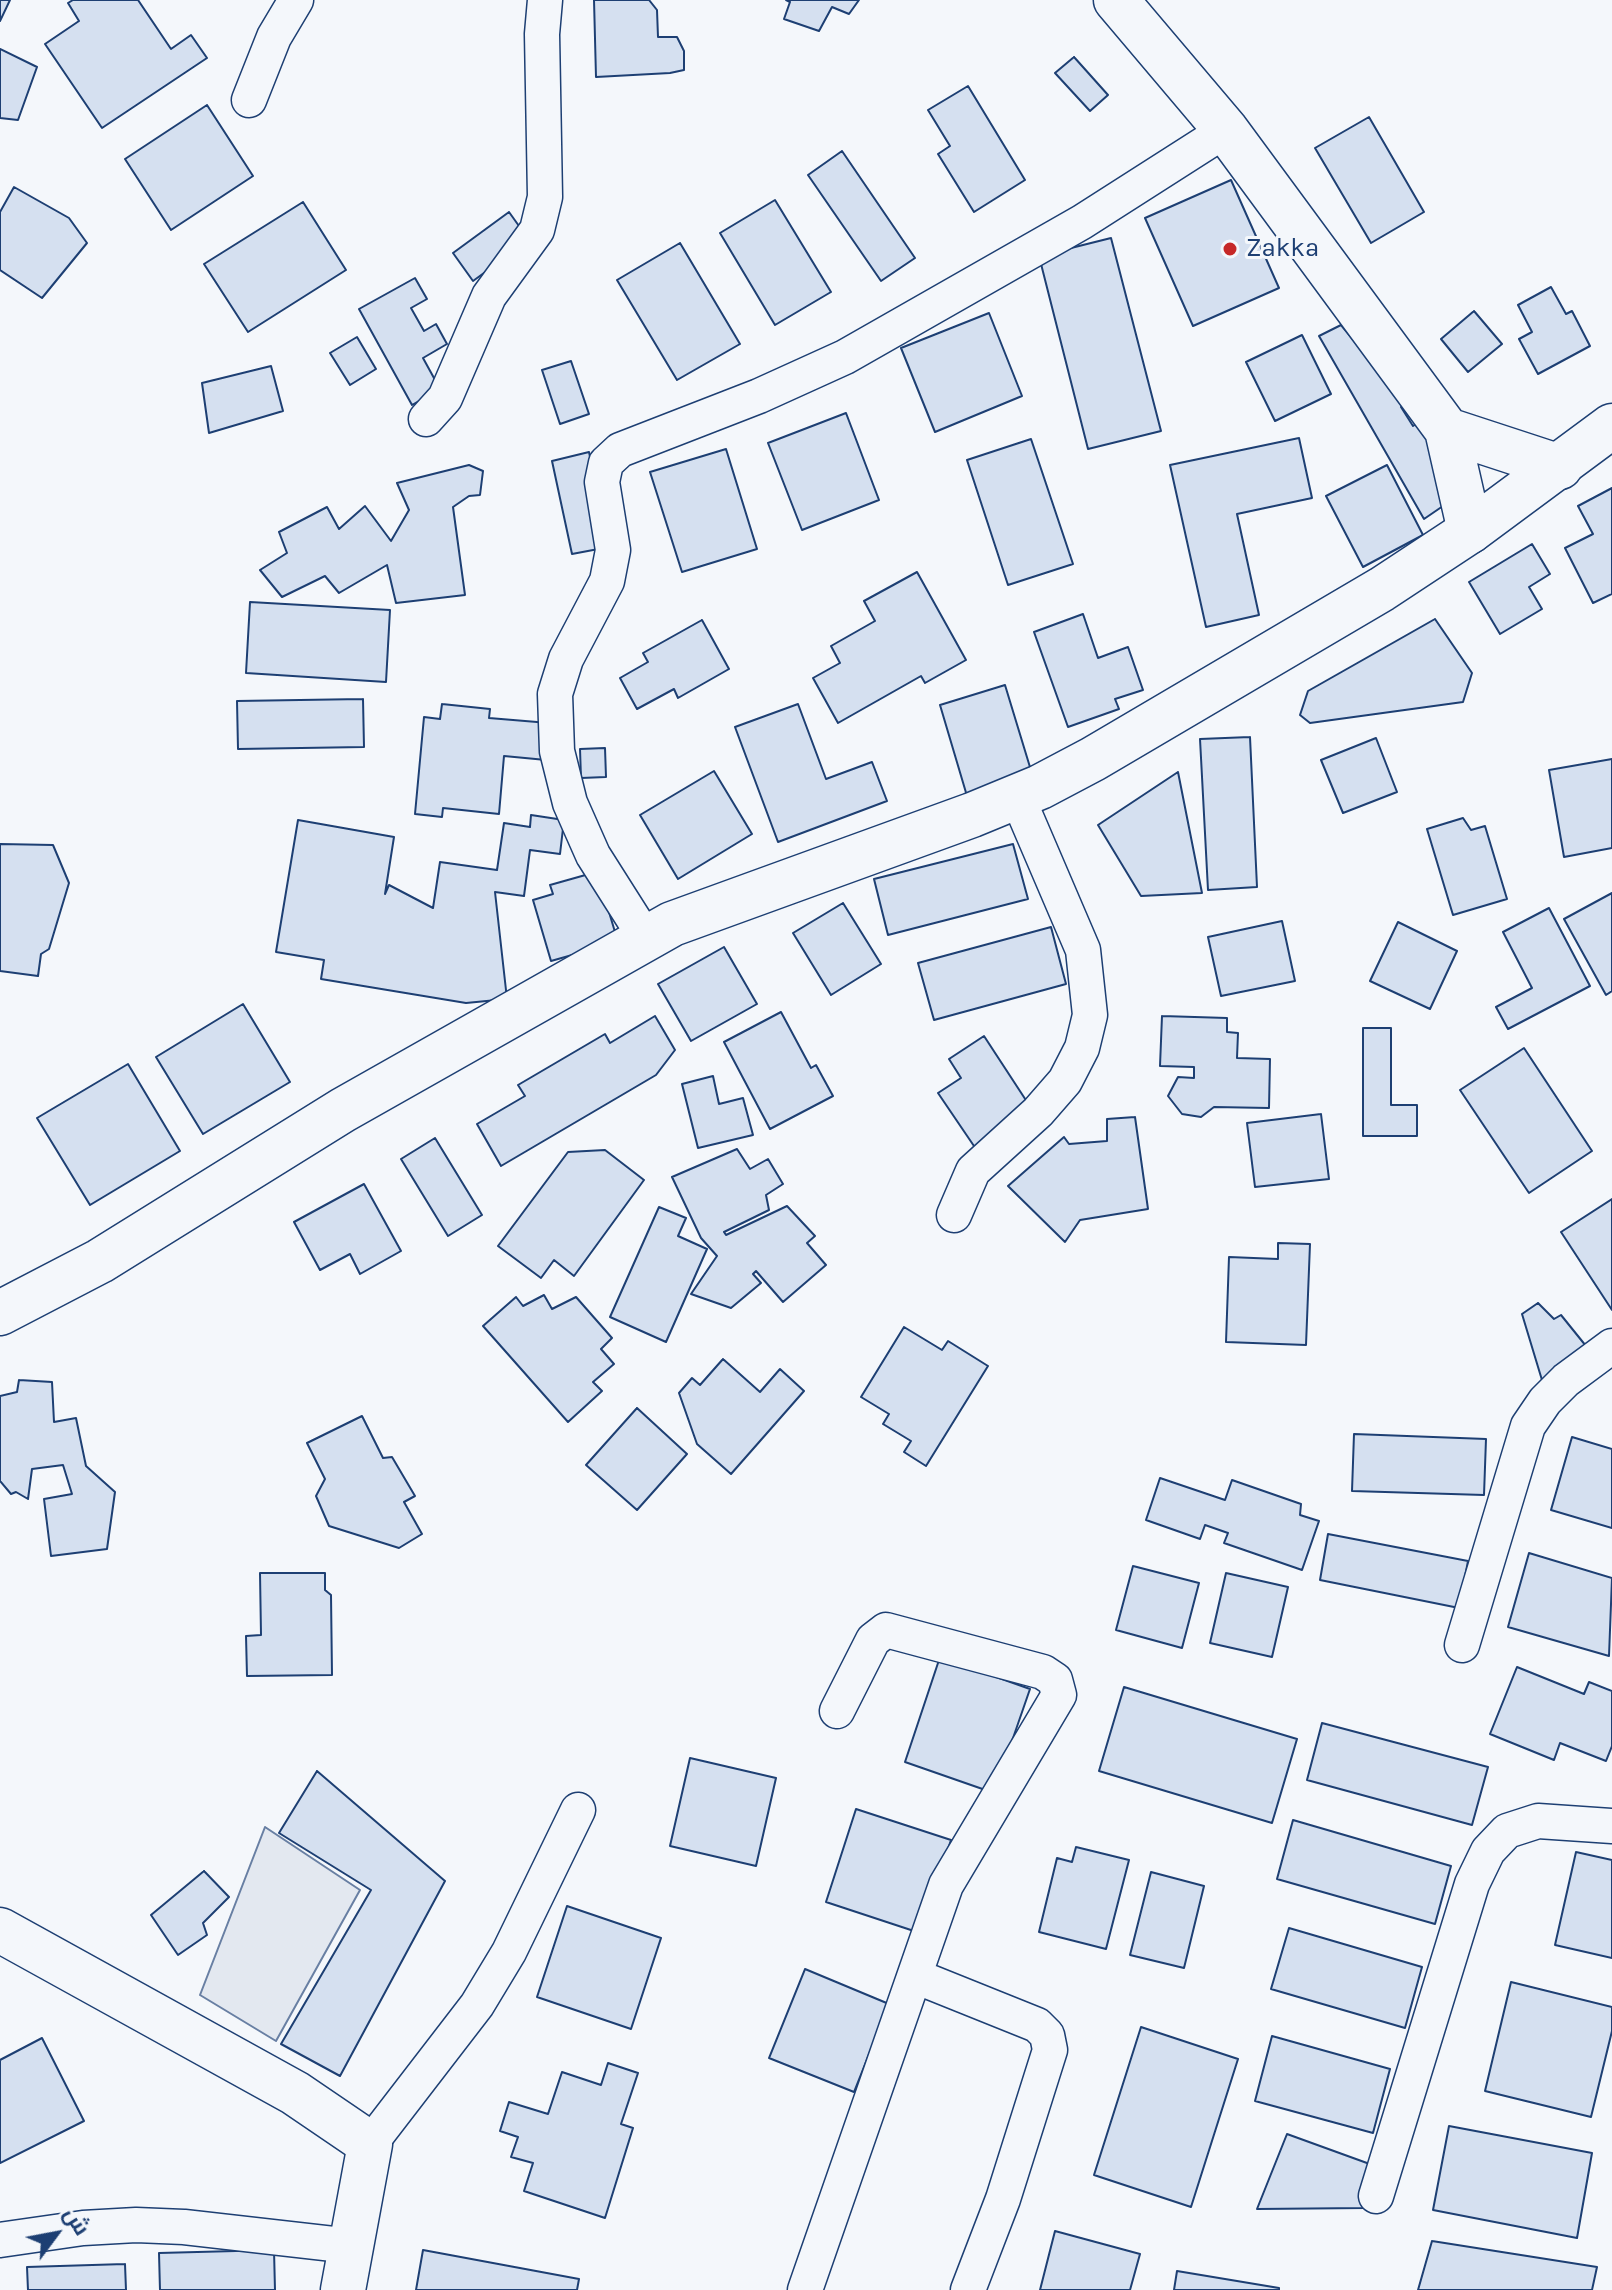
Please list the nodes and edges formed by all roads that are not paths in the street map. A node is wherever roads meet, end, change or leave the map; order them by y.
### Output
1 (296, 0) edge
2 (545, 0) edge
3 (1116, 0) edge
4 (249, 100) dead end
5 (1226, 130) junction
6 (426, 419) dead end
7 (1612, 426) edge
8 (1447, 430) junction
9 (1560, 467) junction
10 (1470, 531) junction
11 (1017, 796) junction
12 (645, 937) junction
13 (954, 1215) dead end
14 (0, 1313) edge
15 (1612, 1346) edge
16 (1462, 1645) dead end
17 (837, 1711) dead end
18 (578, 1810) dead end
19 (1612, 1826) edge
20 (0, 1930) edge
21 (915, 1976) junction
22 (370, 2144) junction
23 (1376, 2196) dead end
24 (0, 2240) edge
25 (351, 2246) junction
26 (343, 2290) edge
27 (805, 2290) edge
28 (968, 2290) edge

1 - 4 street
2 - 6 street
3 - 5 main road
5 - 8 main road
5 - 12 street
7 - 9 main road
8 - 9 main road
8 - 10 main road
9 - 10 main road
10 - 11 main road
11 - 12 main road
11 - 13 street
12 - 14 main road
15 - 16 street
17 - 21 street
18 - 22 street
19 - 23 street
20 - 22 main road
21 - 27 street
21 - 28 street
22 - 25 main road
24 - 25 street
25 - 26 main road

